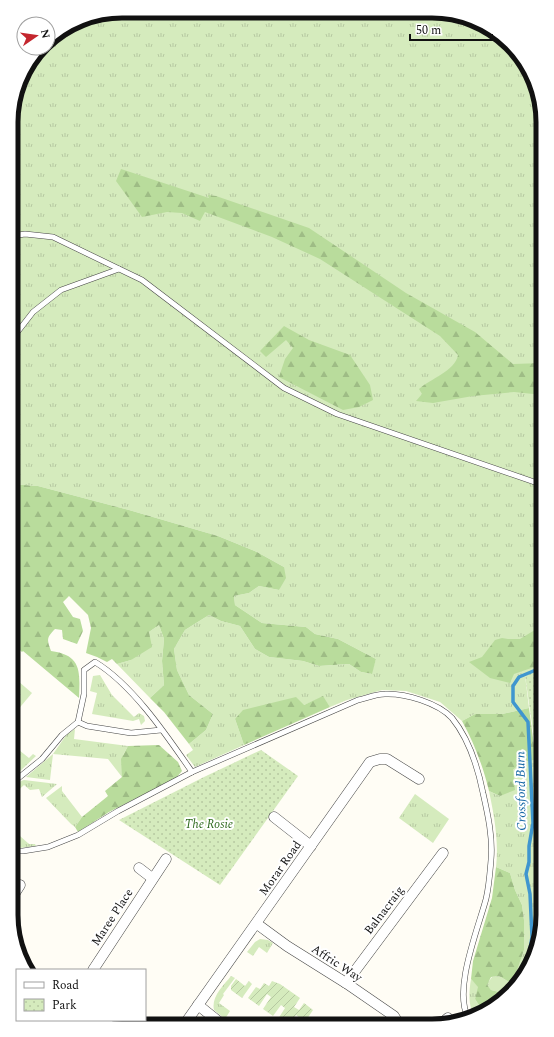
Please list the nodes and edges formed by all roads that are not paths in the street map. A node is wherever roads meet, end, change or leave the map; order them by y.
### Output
1 (18, 235) edge
2 (119, 269) junction
3 (18, 331) edge
4 (536, 483) edge
5 (78, 722) junction
6 (161, 730) junction
7 (192, 772) junction
8 (18, 778) edge
9 (412, 778) dead end
10 (274, 817) dead end
11 (311, 846) junction
12 (18, 851) edge
13 (443, 853) dead end
14 (166, 859) dead end
15 (139, 868) dead end
16 (152, 878) junction
17 (20, 885) dead end
18 (18, 888) edge
19 (257, 924) junction
20 (94, 969) edge
21 (346, 983) junction
22 (198, 1005) junction
23 (466, 1014) edge
24 (188, 1019) edge
25 (216, 1019) edge
26 (396, 1019) edge

1 - 2 lane
2 - 3 lane
2 - 4 lane
5 - 6 lane
5 - 6 lane
5 - 8 lane
6 - 7 lane
7 - 12 lane
7 - 23 lane
9 - 11 street, Morar Road
10 - 11 street
11 - 19 street, Morar Road
13 - 21 street, Balnacraig
14 - 16 street, Maree Place
15 - 16 street
16 - 20 street, Maree Place
17 - 18 street
19 - 21 street, Affric Way
19 - 22 street, Morar Road
21 - 26 street, Affric Way
22 - 24 street, Morar Road
22 - 25 street

